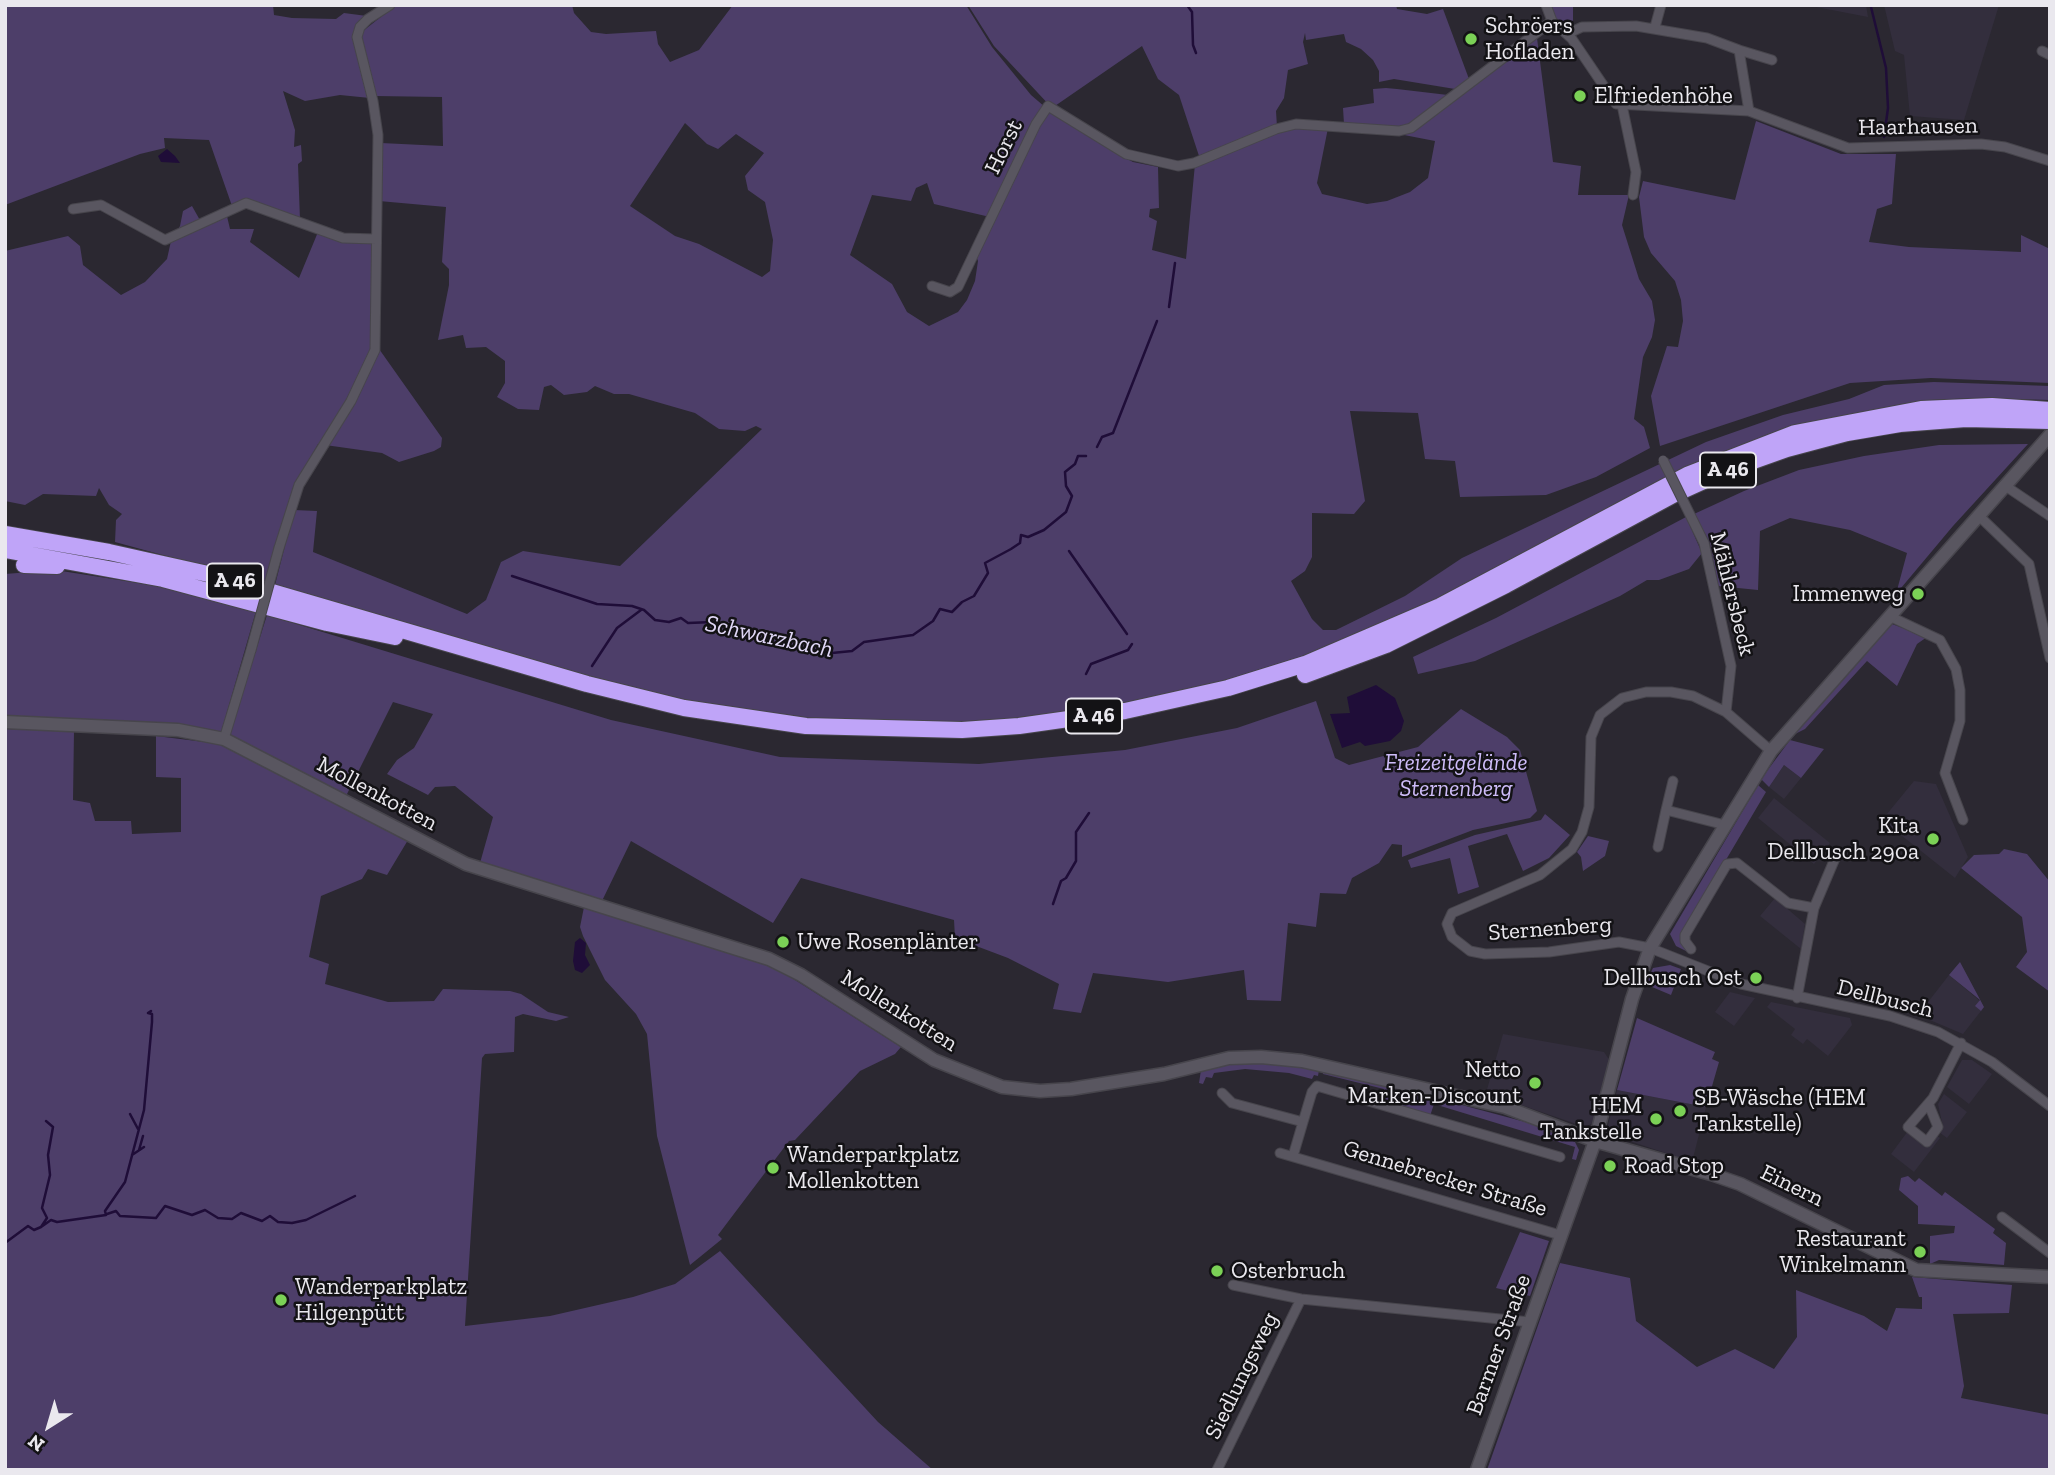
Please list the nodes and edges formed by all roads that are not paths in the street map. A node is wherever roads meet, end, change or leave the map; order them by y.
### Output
1 (390, 5) edge
2 (1546, 5) edge
3 (1661, 5) edge
4 (1552, 21) junction
5 (1655, 27) junction
6 (1567, 34) junction
7 (1739, 50) junction
8 (1772, 61) dead end
9 (1622, 105) junction
10 (1749, 111) junction
11 (2050, 161) edge
12 (1633, 195) dead end
13 (73, 209) dead end
14 (376, 239) junction
15 (932, 286) dead end
16 (2050, 410) edge
17 (2050, 421) edge
18 (2050, 435) edge
19 (1660, 456) dead end
20 (2004, 485) junction
21 (1978, 515) junction
22 (2050, 516) edge
23 (5, 534) edge
24 (5, 550) edge
25 (23, 565) dead end
26 (108, 567) junction
27 (1889, 616) junction
28 (2050, 658) edge
29 (1726, 712) junction
30 (5, 722) edge
31 (224, 739) junction
32 (1771, 751) junction
33 (1673, 781) dead end
34 (1666, 810) junction
35 (1963, 820) dead end
36 (1724, 824) junction
37 (1658, 848) dead end
38 (1836, 856) dead end
39 (1814, 908) junction
40 (1650, 948) junction
41 (1691, 949) dead end
42 (1797, 998) junction
43 (1961, 1044) junction
44 (1222, 1093) dead end
45 (1929, 1105) dead end
46 (2050, 1106) edge
47 (1303, 1122) junction
48 (1595, 1141) junction
49 (1280, 1153) dead end
50 (1293, 1156) junction
51 (1560, 1157) dead end
52 (2002, 1216) dead end
53 (1560, 1235) junction
54 (2050, 1253) edge
55 (2050, 1277) edge
56 (1233, 1284) dead end
57 (1301, 1300) junction
58 (1530, 1322) junction
59 (1217, 1470) edge
60 (1477, 1470) edge

1 - 14 street
2 - 4 street
3 - 5 street
4 - 6 street
4 - 15 street, Horst
5 - 6 street
5 - 7 street
6 - 9 street
7 - 8 street
7 - 10 street
9 - 10 street, Haarhausen
9 - 12 street
10 - 11 street, Haarhausen
13 - 14 street
14 - 31 street, bridge
16 - 23 highway, A 46
17 - 26 highway, A 46
18 - 20 main road, Gennebrecker Straße
19 - 29 street, Mählersbeck, bridge
20 - 21 main road, Gennebrecker Straße
20 - 22 street
21 - 27 main road, Gennebrecker Straße
21 - 28 street
24 - 26 highway, A 46
25 - 26 highway
27 - 32 main road, Gennebrecker Straße
27 - 35 street
29 - 32 street, Sternenberg
29 - 40 street, Sternenberg
30 - 31 main road, Mollenkotten
31 - 48 main road, Mollenkotten
32 - 36 main road, Gennebrecker Straße
33 - 34 street
34 - 36 street
34 - 37 street
36 - 40 main road, Gennebrecker Straße
38 - 39 street
39 - 41 street
39 - 42 street
40 - 42 street, Dellbusch
40 - 48 main road, Gennebrecker Straße
42 - 43 street, Dellbusch
43 - 45 street
43 - 46 street, Dellbusch
44 - 47 street
47 - 50 street
47 - 51 street
48 - 53 main road, Gennebrecker Straße
48 - 55 main road, Einern
49 - 50 street, Gennebrecker Straße
50 - 53 street, Gennebrecker Straße
52 - 54 street
53 - 58 main road, Barmer Straße
56 - 57 street, Siedlungsweg
57 - 58 street, Siedlungsweg
57 - 59 street, Siedlungsweg
58 - 60 main road, Barmer Straße

